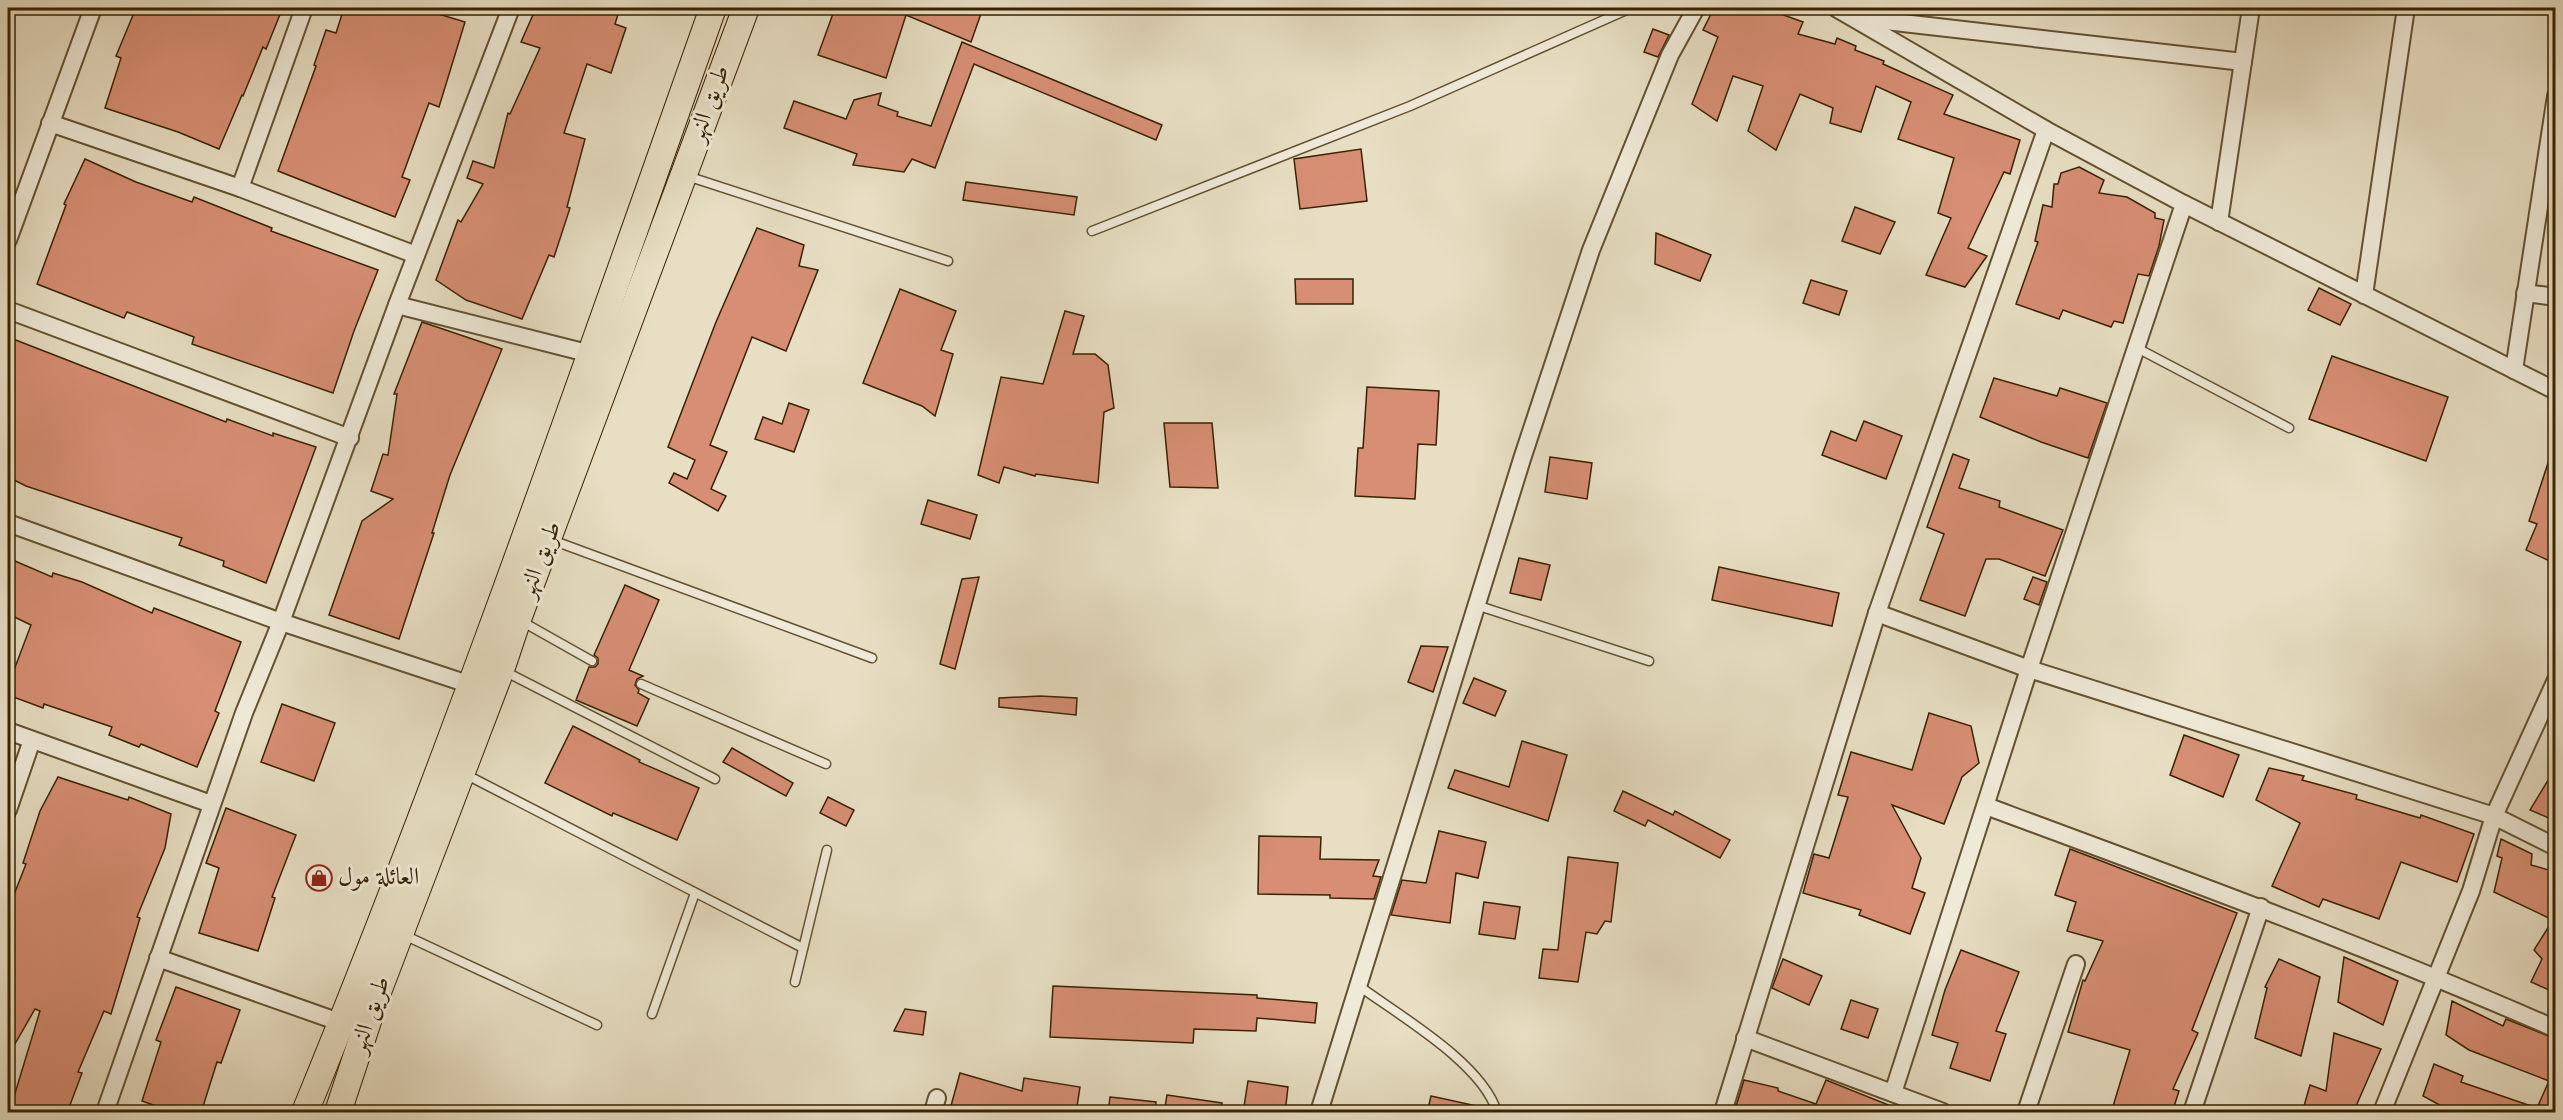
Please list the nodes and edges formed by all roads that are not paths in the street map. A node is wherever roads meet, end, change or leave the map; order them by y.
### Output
1 (93, 8) edge
2 (304, 8) edge
3 (511, 8) edge
4 (713, 8) edge
5 (746, 8) edge
6 (1631, 8) edge
7 (1696, 8) edge
8 (1836, 8) edge
9 (2251, 8) edge
10 (2406, 8) edge
11 (1853, 17) junction
12 (2243, 62) junction
13 (2556, 96) edge
14 (50, 123) junction
15 (2046, 130) junction
16 (2552, 143) edge
17 (684, 175) junction
18 (240, 189) junction
19 (2184, 204) junction
20 (2219, 222) junction
21 (1092, 231) dead end
22 (8, 240) edge
23 (416, 255) junction
24 (948, 261) dead end
25 (2525, 293) junction
26 (2364, 295) junction
27 (2556, 297) edge
28 (397, 305) junction
29 (8, 310) edge
30 (2137, 348) junction
31 (591, 354) junction
32 (2514, 370) junction
33 (2556, 391) edge
34 (2289, 428) dead end
35 (350, 438) junction
36 (8, 523) edge
37 (549, 539) junction
38 (1476, 605) junction
39 (1877, 614) junction
40 (518, 619) junction
41 (281, 622) junction
42 (872, 658) dead end
43 (592, 661) dead end
44 (1649, 661) dead end
45 (2029, 669) junction
46 (501, 670) junction
47 (2556, 680) edge
48 (641, 684) dead end
49 (471, 685) junction
50 (8, 731) edge
51 (33, 740) junction
52 (826, 764) dead end
53 (463, 772) junction
54 (715, 778) dead end
55 (211, 804) junction
56 (1986, 806) junction
57 (8, 810) edge
58 (2494, 816) junction
59 (2556, 847) edge
60 (827, 850) dead end
61 (695, 892) junction
62 (2261, 908) junction
63 (400, 934) junction
64 (803, 948) junction
65 (158, 958) junction
66 (2076, 964) dead end
67 (2436, 977) junction
68 (795, 982) dead end
69 (1359, 986) junction
70 (652, 1014) dead end
71 (342, 1023) junction
72 (597, 1025) dead end
73 (2556, 1029) edge
74 (1744, 1038) junction
75 (1893, 1093) junction
76 (105, 1113) edge
77 (305, 1113) edge
78 (338, 1113) edge
79 (1319, 1113) edge
80 (1497, 1113) edge
81 (1723, 1113) edge
82 (1943, 1113) edge
83 (2026, 1113) edge
84 (2192, 1113) edge
85 (2382, 1113) edge

1 - 14 street
2 - 18 street
3 - 23 street
4 - 31 main road, طريق النهر
5 - 17 main road, طريق النهر
6 - 21 lane
7 - 38 street
8 - 11 street
9 - 12 street
10 - 26 street
11 - 12 street
11 - 15 street
12 - 20 street
13 - 16 street
14 - 18 street
14 - 22 street
15 - 19 street
15 - 39 street
16 - 25 street
17 - 24 lane
17 - 37 main road, طريق النهر
18 - 23 street
19 - 20 street
19 - 30 street
20 - 26 street
23 - 28 street
25 - 27 street
25 - 32 street
26 - 32 street
28 - 31 street
28 - 35 street
29 - 35 street
30 - 34 lane
30 - 45 street
31 - 49 main road, طريق النهر
32 - 33 street
35 - 41 street
36 - 41 street
37 - 40 main road, طريق النهر
37 - 42 lane
38 - 44 lane
38 - 69 street
39 - 45 street
39 - 74 street
40 - 43 lane
40 - 46 main road, طريق النهر
41 - 49 street
41 - 55 street
45 - 56 street
45 - 58 street
46 - 53 main road, طريق النهر
46 - 54 lane
47 - 58 street
48 - 52 lane
49 - 71 main road, طريق النهر
50 - 51 street
51 - 55 street
51 - 57 street
53 - 61 lane
53 - 63 main road, طريق النهر
55 - 65 street
56 - 62 street
56 - 75 street
58 - 59 street
58 - 67 street
60 - 64 lane
61 - 64 lane
61 - 70 lane
62 - 67 street
62 - 84 street
63 - 72 lane
63 - 78 main road, طريق النهر
64 - 68 lane
65 - 71 street
65 - 76 street
66 - 83 street
67 - 73 street
67 - 85 street
69 - 79 street
69 - 80 lane
71 - 77 main road, طريق النهر
74 - 75 street
74 - 81 street
75 - 82 street

